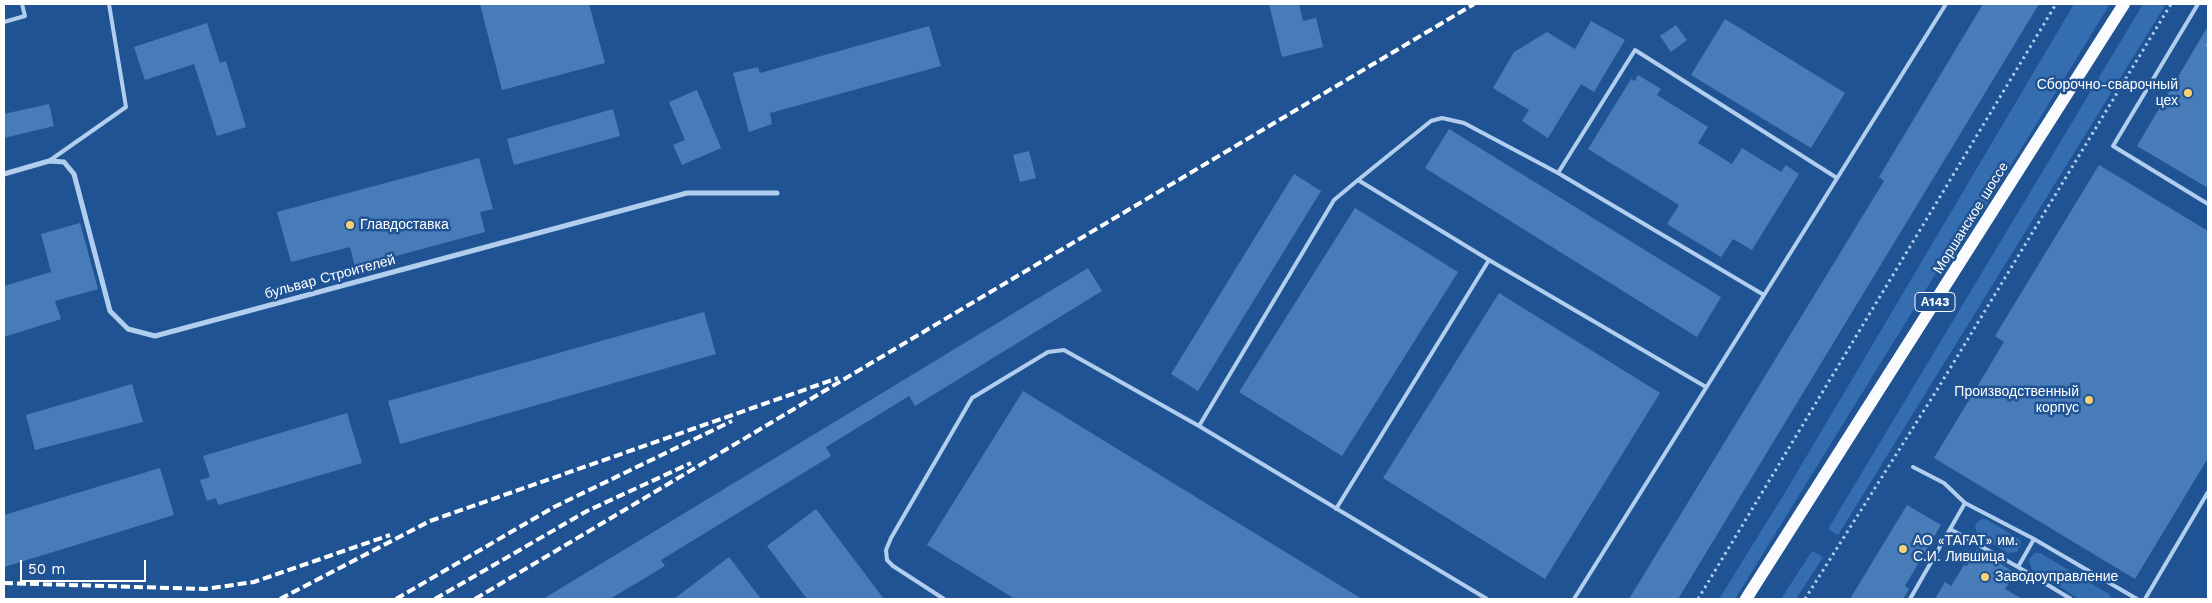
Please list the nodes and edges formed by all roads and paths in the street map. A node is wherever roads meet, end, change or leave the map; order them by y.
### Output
1 (22, 4) edge
2 (109, 4) edge
3 (1946, 4) edge
4 (2056, 4) edge
5 (2124, 4) edge
6 (2171, 4) edge
7 (2198, 4) edge
8 (4, 22) edge
9 (49, 160) junction
10 (1558, 173) junction
11 (4, 174) edge
12 (1837, 178) junction
13 (1358, 180) junction
14 (777, 193) dead end
15 (2208, 204) edge
16 (1489, 260) junction
17 (1764, 295) junction
18 (1706, 387) junction
19 (1199, 426) junction
20 (1913, 467) dead end
21 (2208, 492) edge
22 (1965, 503) junction
23 (1336, 508) junction
24 (1950, 529) junction
25 (2034, 540) junction
26 (2018, 567) junction
27 (944, 599) edge
28 (1487, 599) edge
29 (1574, 599) edge
30 (1698, 599) edge
31 (1746, 599) edge
32 (1805, 599) edge
33 (1910, 599) edge
34 (2071, 599) edge
35 (2137, 599) edge
36 (2145, 599) edge

1 - 8 lane
2 - 9 lane
3 - 12 lane
4 - 30 path
5 - 31 main road, Моршанское шоссе / А143
6 - 32 path
7 - 15 lane
9 - 11 street
9 - 14 street, бульвар Строителей
10 - 12 lane
10 - 13 lane
10 - 17 lane
12 - 17 lane
13 - 16 lane
13 - 19 lane
16 - 18 lane
16 - 23 lane
17 - 18 lane
18 - 29 lane
19 - 23 lane
19 - 27 lane
20 - 22 lane
21 - 36 lane
22 - 24 lane
22 - 25 lane
23 - 28 lane
24 - 26 lane
24 - 33 lane
25 - 26 lane
25 - 35 lane
26 - 34 lane

